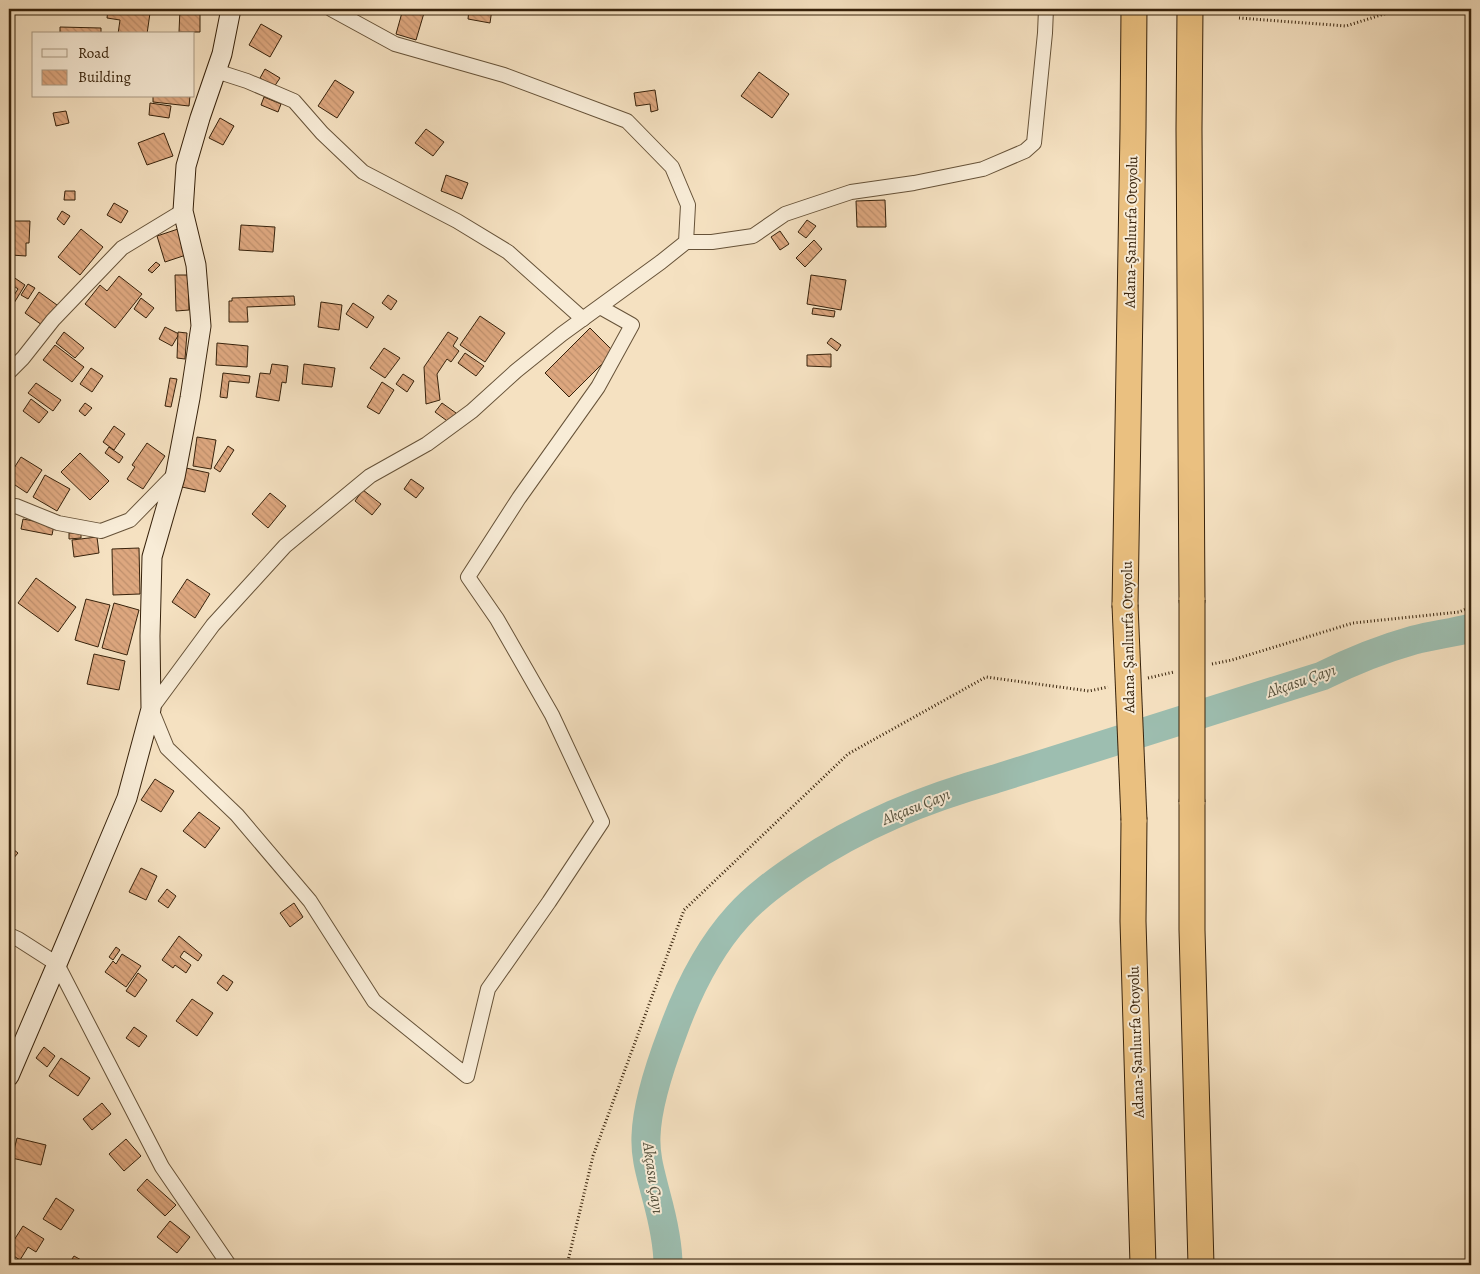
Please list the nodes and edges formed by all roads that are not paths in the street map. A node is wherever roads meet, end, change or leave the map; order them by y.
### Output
1 (231, 9) edge
2 (332, 9) edge
3 (1046, 9) edge
4 (1134, 9) edge
5 (1190, 9) edge
6 (216, 71) junction
7 (183, 211) junction
8 (686, 242) junction
9 (600, 307) junction
10 (583, 319) junction
11 (9, 372) edge
12 (175, 474) junction
13 (9, 507) edge
14 (150, 709) junction
15 (9, 935) edge
16 (58, 964) junction
17 (9, 1076) edge
18 (228, 1265) edge
19 (1143, 1265) edge
20 (1201, 1265) edge

1 - 6 street
2 - 8 street
3 - 8 street
4 - 19 highway, Adana-Şanlıurfa Otoyolu, bridge
5 - 20 highway, bridge
6 - 7 street
6 - 10 street
7 - 11 street
7 - 12 street
8 - 9 street
9 - 10 street
9 - 14 street
10 - 14 street
12 - 13 street
12 - 14 street
14 - 16 street
15 - 16 street
16 - 17 street
16 - 18 street

